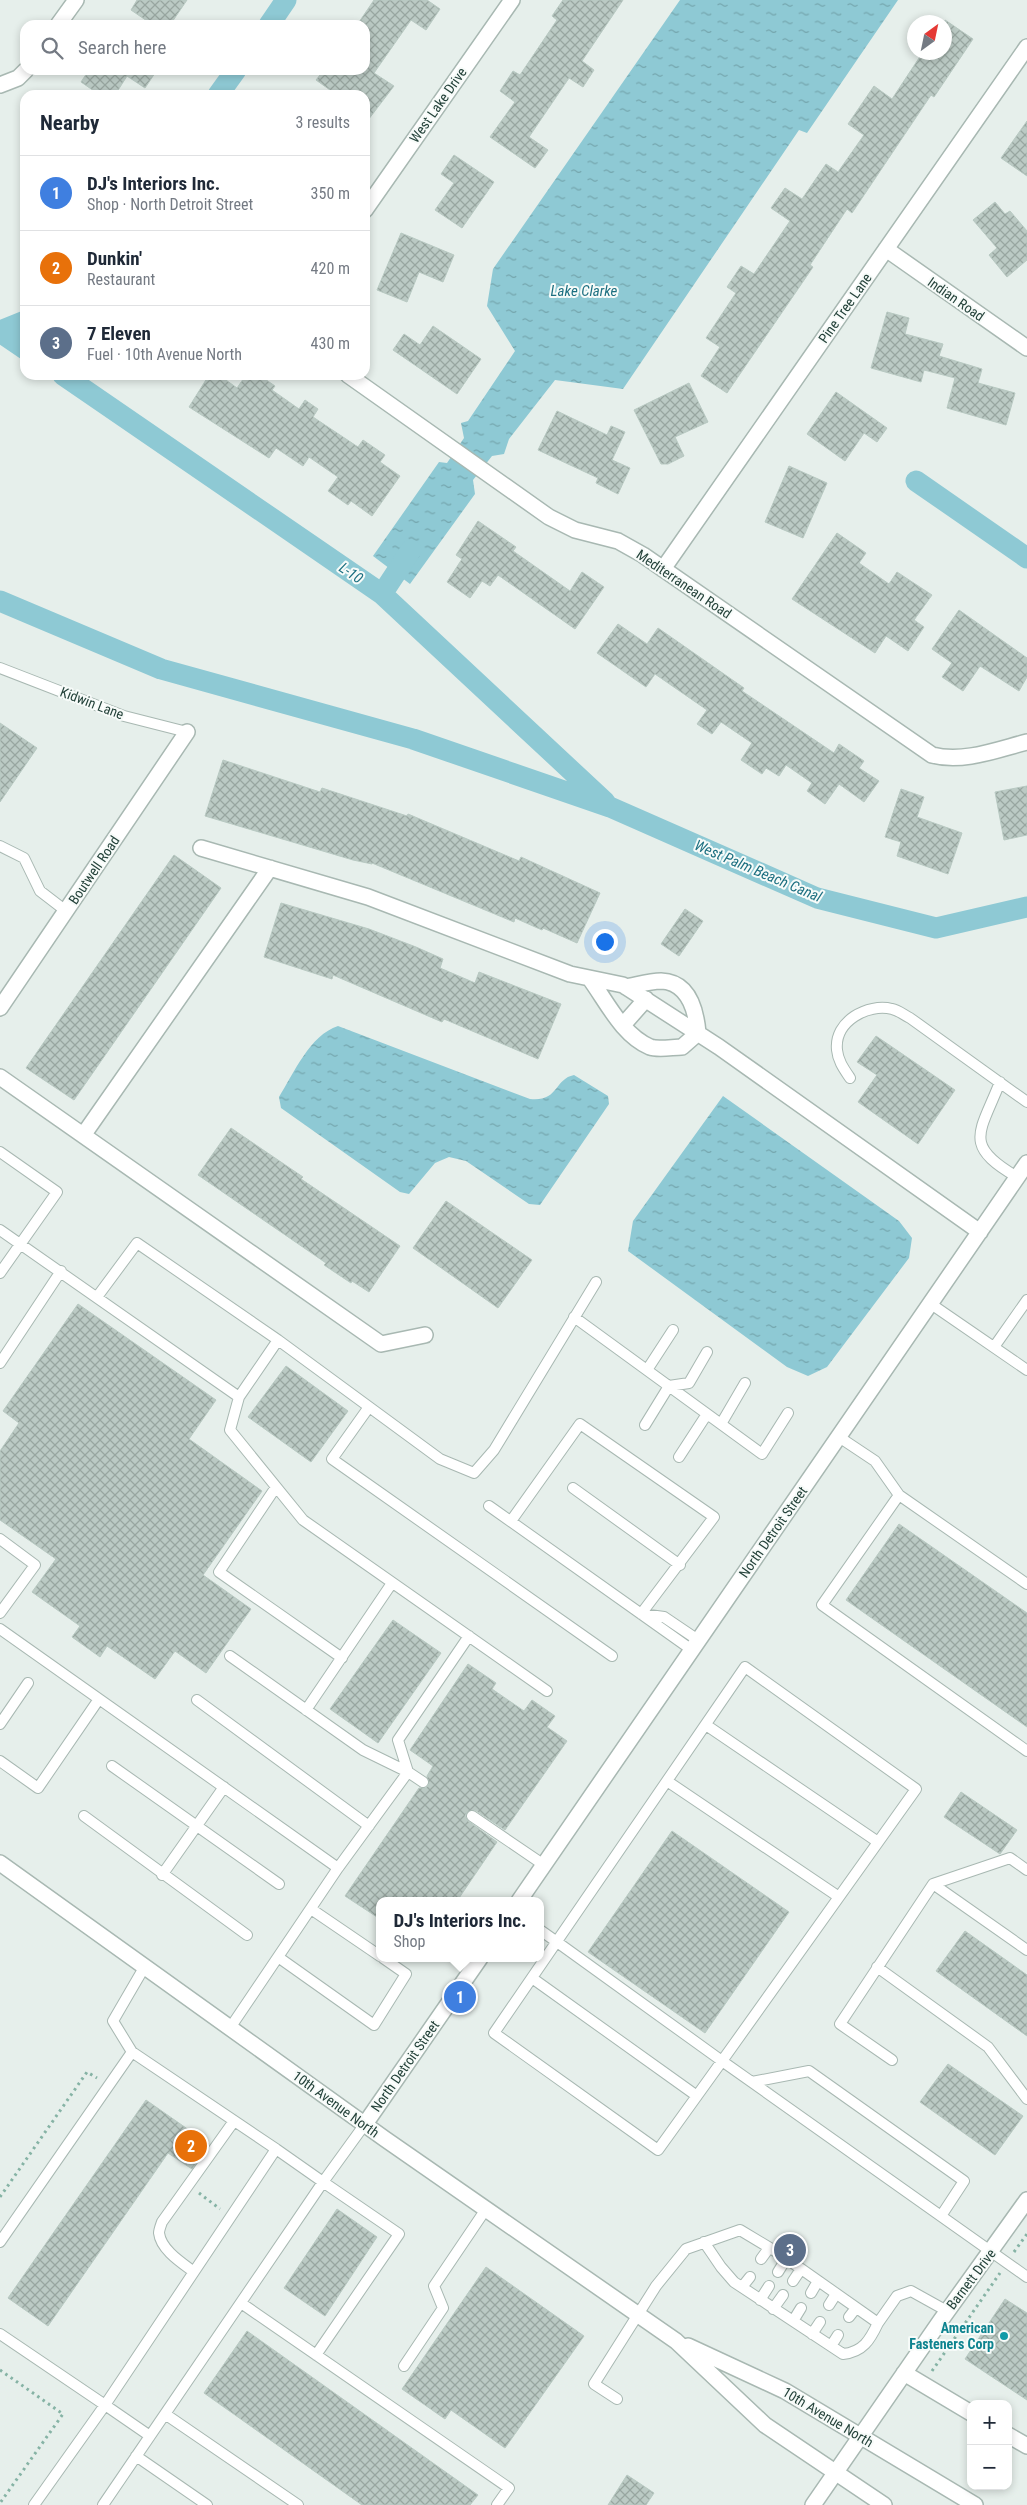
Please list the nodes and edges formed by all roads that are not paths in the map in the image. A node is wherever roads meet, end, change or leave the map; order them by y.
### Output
1 (76, 0) edge
2 (512, 0) edge
3 (62, 20) edge
4 (1027, 47) edge
5 (20, 75) edge
6 (0, 85) edge
7 (370, 203) edge
8 (886, 249) junction
9 (1027, 348) edge
10 (355, 380) edge
11 (663, 569) junction
12 (0, 668) edge
13 (187, 732) joint
14 (1027, 742) edge
15 (0, 846) edge
16 (201, 848) dead end
17 (270, 868) junction
18 (66, 911) junction
19 (590, 979) junction
20 (626, 987) junction
21 (646, 999) junction
22 (0, 1008) edge
23 (623, 1025) junction
24 (698, 1033) junction
25 (0, 1077) edge
26 (850, 1078) dead end
27 (1000, 1082) junction
28 (1027, 1087) edge
29 (1023, 1099) edge
30 (84, 1134) junction
31 (0, 1152) edge
32 (1027, 1163) edge
33 (1017, 1177) junction
34 (0, 1230) edge
35 (980, 1232) junction
36 (20, 1244) junction
37 (61, 1271) junction
38 (0, 1273) edge
39 (596, 1282) dead end
40 (97, 1297) junction
41 (1027, 1300) edge
42 (930, 1304) junction
43 (574, 1318) junction
44 (674, 1330) dead end
45 (425, 1335) dead end
46 (278, 1340) junction
47 (994, 1347) junction
48 (708, 1352) dead end
49 (0, 1362) edge
50 (647, 1370) junction
51 (1027, 1370) edge
52 (745, 1383) dead end
53 (669, 1386) junction
54 (239, 1397) junction
55 (369, 1407) junction
56 (788, 1413) dead end
57 (707, 1414) junction
58 (721, 1424) junction
59 (645, 1425) dead end
60 (839, 1437) junction
61 (679, 1457) dead end
62 (276, 1487) junction
63 (572, 1488) dead end
64 (900, 1495) junction
65 (489, 1506) dead end
66 (511, 1521) junction
67 (0, 1539) edge
68 (680, 1565) junction
69 (392, 1583) junction
70 (1027, 1584) edge
71 (0, 1613) edge
72 (641, 1614) junction
73 (0, 1629) edge
74 (469, 1636) junction
75 (695, 1645) junction
76 (230, 1656) dead end
77 (612, 1656) dead end
78 (342, 1658) junction
79 (28, 1682) dead end
80 (547, 1690) dead end
81 (99, 1699) junction
82 (197, 1700) dead end
83 (306, 1710) junction
84 (0, 1724) edge
85 (706, 1724) junction
86 (1027, 1751) edge
87 (0, 1762) edge
88 (112, 1766) dead end
89 (408, 1772) junction
90 (667, 1781) junction
91 (423, 1782) dead end
92 (224, 1787) junction
93 (84, 1816) dead end
94 (472, 1816) dead end
95 (196, 1826) junction
96 (369, 1826) junction
97 (878, 1842) junction
98 (0, 1863) edge
99 (544, 1865) junction
100 (338, 1868) junction
101 (1027, 1870) edge
102 (162, 1874) junction
103 (279, 1884) dead end
104 (933, 1884) junction
105 (522, 1897) edge
106 (839, 1897) junction
107 (311, 1909) junction
108 (544, 1933) edge
109 (247, 1935) dead end
110 (557, 1942) junction
111 (1027, 1950) edge
112 (376, 1953) edge
113 (278, 1957) junction
114 (544, 1961) edge
115 (389, 1962) edge
116 (477, 1962) edge
117 (543, 1962) edge
118 (145, 1966) junction
119 (877, 1967) junction
120 (532, 1978) junction
121 (230, 2028) junction
122 (132, 2052) junction
123 (892, 2060) dead end
124 (722, 2061) junction
125 (752, 2082) junction
126 (697, 2096) junction
127 (1027, 2099) edge
128 (234, 2121) junction
129 (365, 2124) junction
130 (276, 2149) junction
131 (323, 2182) junction
132 (1027, 2200) edge
133 (486, 2209) junction
134 (941, 2216) junction
135 (0, 2242) edge
136 (704, 2242) junction
137 (769, 2248) junction
138 (991, 2252) junction
139 (786, 2259) junction
140 (761, 2260) dead end
141 (801, 2269) junction
142 (194, 2272) junction
143 (778, 2272) dead end
144 (1025, 2272) edge
145 (750, 2277) dead end
146 (792, 2281) dead end
147 (818, 2281) junction
148 (769, 2286) dead end
149 (742, 2287) junction
150 (811, 2293) dead end
151 (836, 2294) junction
152 (783, 2295) dead end
153 (760, 2300) junction
154 (241, 2303) junction
155 (829, 2305) dead end
156 (773, 2308) junction
157 (801, 2308) dead end
158 (856, 2308) junction
159 (947, 2311) junction
160 (638, 2315) junction
161 (849, 2317) dead end
162 (792, 2321) junction
163 (820, 2322) dead end
164 (878, 2323) junction
165 (0, 2334) edge
166 (812, 2334) junction
167 (838, 2335) dead end
168 (676, 2341) junction
169 (831, 2346) junction
170 (316, 2355) junction
171 (404, 2366) dead end
172 (904, 2373) junction
173 (617, 2399) dead end
174 (105, 2406) junction
175 (967, 2411) edge
176 (165, 2414) junction
177 (150, 2436) junction
178 (860, 2436) junction
179 (1012, 2437) edge
180 (1027, 2446) edge
181 (136, 2456) junction
182 (836, 2472) junction
183 (34, 2505) edge
184 (103, 2505) edge
185 (207, 2505) edge
186 (298, 2505) edge
187 (497, 2505) edge
188 (813, 2505) edge
189 (884, 2505) edge
190 (975, 2505) edge

1 - 3 street
2 - 7 street, West Lake Drive
4 - 8 street, Pine Tree Lane
5 - 6 street
8 - 9 street, Indian Road
8 - 11 street, Pine Tree Lane
10 - 11 street, Mediterranean Road
11 - 14 street, Mediterranean Road
12 - 13 lane, Kidwin Lane
13 - 18 street, Boutwell Road
15 - 18 lane
16 - 17 street
17 - 19 street
17 - 30 street
18 - 22 street, Boutwell Road
19 - 20 street
19 - 23 street
20 - 21 street
20 - 24 street
21 - 23 street
21 - 24 street
23 - 24 street
24 - 35 street
25 - 30 street
26 - 27 lane
27 - 29 lane
27 - 33 lane
28 - 29 lane
30 - 45 street
31 - 36 lane
32 - 33 street, North Detroit Street
33 - 35 street, North Detroit Street
34 - 36 lane
35 - 42 street, North Detroit Street
36 - 37 lane
36 - 38 lane
37 - 40 lane
37 - 49 lane
39 - 43 lane
40 - 46 lane
40 - 54 lane
41 - 47 lane
42 - 47 lane
42 - 60 street, North Detroit Street
43 - 50 lane
43 - 55 lane
44 - 50 lane
46 - 54 lane
46 - 55 lane
47 - 51 lane
48 - 53 lane
50 - 53 lane
52 - 58 lane
53 - 57 lane
53 - 59 lane
54 - 62 lane
55 - 77 lane
56 - 58 lane
57 - 58 lane
57 - 61 lane
60 - 64 lane
60 - 75 street, North Detroit Street
62 - 69 lane
62 - 78 lane
63 - 68 lane
64 - 70 lane
64 - 86 lane
65 - 66 lane
66 - 68 lane
66 - 72 lane
67 - 71 lane
68 - 72 lane
69 - 74 lane
69 - 78 lane
72 - 75 lane
73 - 81 lane
74 - 80 lane
74 - 89 lane
75 - 99 street, North Detroit Street
76 - 83 lane
78 - 83 lane
79 - 84 lane
81 - 87 lane
81 - 92 lane
82 - 96 lane
83 - 89 lane
85 - 90 lane
85 - 97 lane
85 - 97 lane
88 - 95 lane
89 - 91 lane
89 - 96 lane
90 - 106 lane
90 - 110 lane
92 - 95 lane
92 - 100 lane
93 - 102 lane
94 - 99 lane
95 - 102 lane
95 - 103 lane
96 - 100 lane
97 - 106 lane
98 - 118 street, 10th Avenue North
99 - 105 street, North Detroit Street
100 - 107 lane
101 - 104 lane
102 - 109 lane
104 - 111 lane
104 - 119 lane
106 - 124 lane
107 - 112 lane
107 - 113 lane
108 - 110 lane
110 - 114 lane
110 - 124 lane
113 - 115 lane
113 - 121 lane
116 - 129 street, North Detroit Street
117 - 120 lane
118 - 121 street, 10th Avenue North
118 - 122 lane
119 - 123 lane
119 - 127 lane
120 - 126 lane
120 - 126 lane
121 - 129 street, 10th Avenue North
122 - 128 lane
122 - 135 lane
124 - 125 lane
124 - 126 lane
125 - 134 lane
125 - 134 lane
128 - 130 lane
128 - 142 lane
129 - 131 lane
129 - 133 street, 10th Avenue North
130 - 131 lane
130 - 142 lane
131 - 154 lane
131 - 170 lane
132 - 138 street, Barnett Drive
133 - 160 street, 10th Avenue North
133 - 171 lane
134 - 138 lane
136 - 137 lane
136 - 149 lane
136 - 160 lane
137 - 139 lane
137 - 140 lane
138 - 144 lane
138 - 159 street, Barnett Drive
139 - 141 lane
139 - 143 lane
141 - 146 lane
141 - 147 lane
142 - 174 lane
145 - 149 lane
147 - 150 lane
147 - 151 lane
148 - 153 lane
149 - 153 lane
151 - 155 lane
151 - 158 lane
152 - 156 lane
153 - 156 lane
154 - 170 lane
154 - 176 lane
156 - 162 lane
157 - 162 lane
158 - 161 lane
158 - 164 lane
159 - 164 lane
159 - 172 street, Barnett Drive
160 - 168 street, 10th Avenue North
160 - 173 lane
162 - 166 lane
163 - 166 lane
164 - 169 lane
165 - 174 lane
166 - 169 lane
167 - 169 lane
168 - 178 street, 10th Avenue North
168 - 182 street, 10th Avenue North
170 - 187 lane
172 - 175 street
172 - 178 street, Barnett Drive
174 - 177 lane
174 - 183 lane
176 - 177 lane
176 - 186 lane
177 - 181 lane
178 - 182 street, Barnett Drive
178 - 190 street, 10th Avenue North
179 - 180 street
181 - 184 lane
181 - 185 lane
182 - 188 street, Barnett Drive
182 - 189 street, 10th Avenue North

